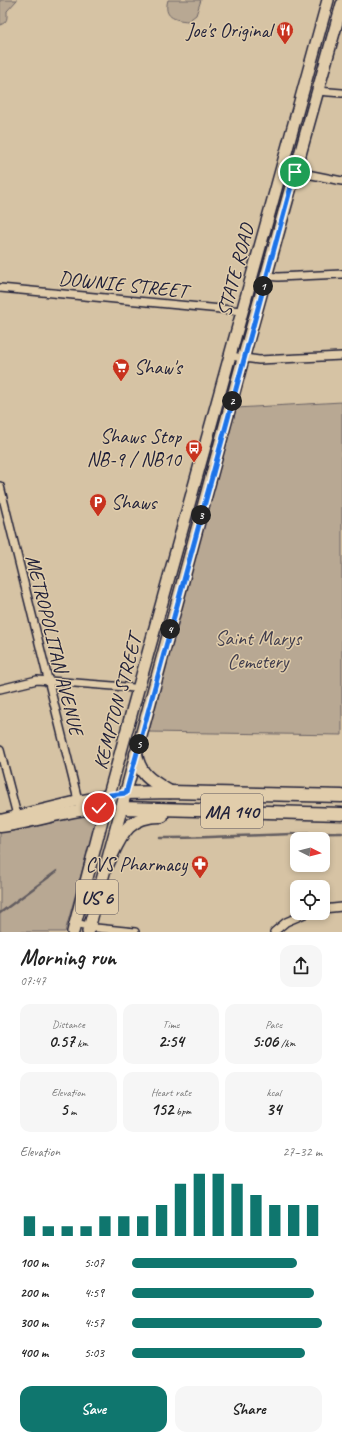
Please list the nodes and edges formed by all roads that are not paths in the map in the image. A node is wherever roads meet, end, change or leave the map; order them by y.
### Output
1 (328, 0) edge
2 (342, 4) edge
3 (317, 91) junction
4 (342, 93) edge
5 (282, 169) junction
6 (295, 172) junction
7 (342, 181) edge
8 (342, 274) edge
9 (266, 276) junction
10 (0, 288) edge
11 (242, 311) junction
12 (230, 356) junction
13 (342, 356) edge
14 (243, 359) junction
15 (0, 486) edge
16 (176, 550) junction
17 (190, 554) junction
18 (48, 681) junction
19 (0, 689) edge
20 (139, 690) junction
21 (0, 750) edge
22 (136, 754) junction
23 (170, 792) junction
24 (126, 793) junction
25 (110, 795) junction
26 (342, 796) edge
27 (78, 801) junction
28 (106, 808) junction
29 (121, 808) junction
30 (80, 811) junction
31 (251, 812) junction
32 (342, 814) edge
33 (0, 820) edge
34 (18, 820) junction
35 (0, 827) edge
36 (106, 867) junction
37 (342, 907) edge
38 (330, 908) edge
39 (291, 920) edge
40 (74, 928) edge
41 (89, 930) edge
42 (135, 932) edge
43 (274, 932) edge

1 - 5 main road, STATE ROAD / US 6
2 - 3 main road, STATE ROAD / US 6
3 - 4 street
3 - 6 main road, STATE ROAD / US 6
5 - 6 street
5 - 11 main road, STATE ROAD / US 6
6 - 7 street
6 - 9 main road, STATE ROAD / US 6
8 - 9 street
9 - 14 main road, STATE ROAD / US 6
10 - 11 street, DOWNIE STREET
11 - 12 main road, STATE ROAD / US 6
12 - 14 street
12 - 16 main road, STATE ROAD / US 6
13 - 14 street
14 - 17 main road, STATE ROAD / US 6
15 - 18 street, METROPOLITAN AVENUE
16 - 17 main road
16 - 20 main road, KEMPTON STREET / US 6
17 - 22 main road, KEMPTON STREET / US 6
18 - 19 street
18 - 20 street
18 - 27 street, METROPOLITAN AVENUE
20 - 25 main road, KEMPTON STREET / US 6
21 - 34 street
22 - 23 highway
22 - 24 main road, KEMPTON STREET / US 6
23 - 24 highway, MA 140
23 - 26 highway, MA 140
24 - 25 main road, MA 140
24 - 29 main road, KEMPTON STREET / US 6
25 - 27 main road
25 - 28 main road, KEMPTON STREET / US 6
27 - 30 street, METROPOLITAN AVENUE
27 - 34 main road
28 - 29 main road, MA 140
28 - 30 main road
28 - 40 main road, KEMPTON STREET / US 6
29 - 31 highway, MA 140
29 - 36 main road, KEMPTON STREET / US 6
30 - 34 main road
31 - 32 highway, MA 140
31 - 36 highway
33 - 34 main road
34 - 35 main road
36 - 41 main road, KEMPTON STREET / US 6
37 - 38 street
39 - 43 street
40 - 41 street
41 - 42 street

